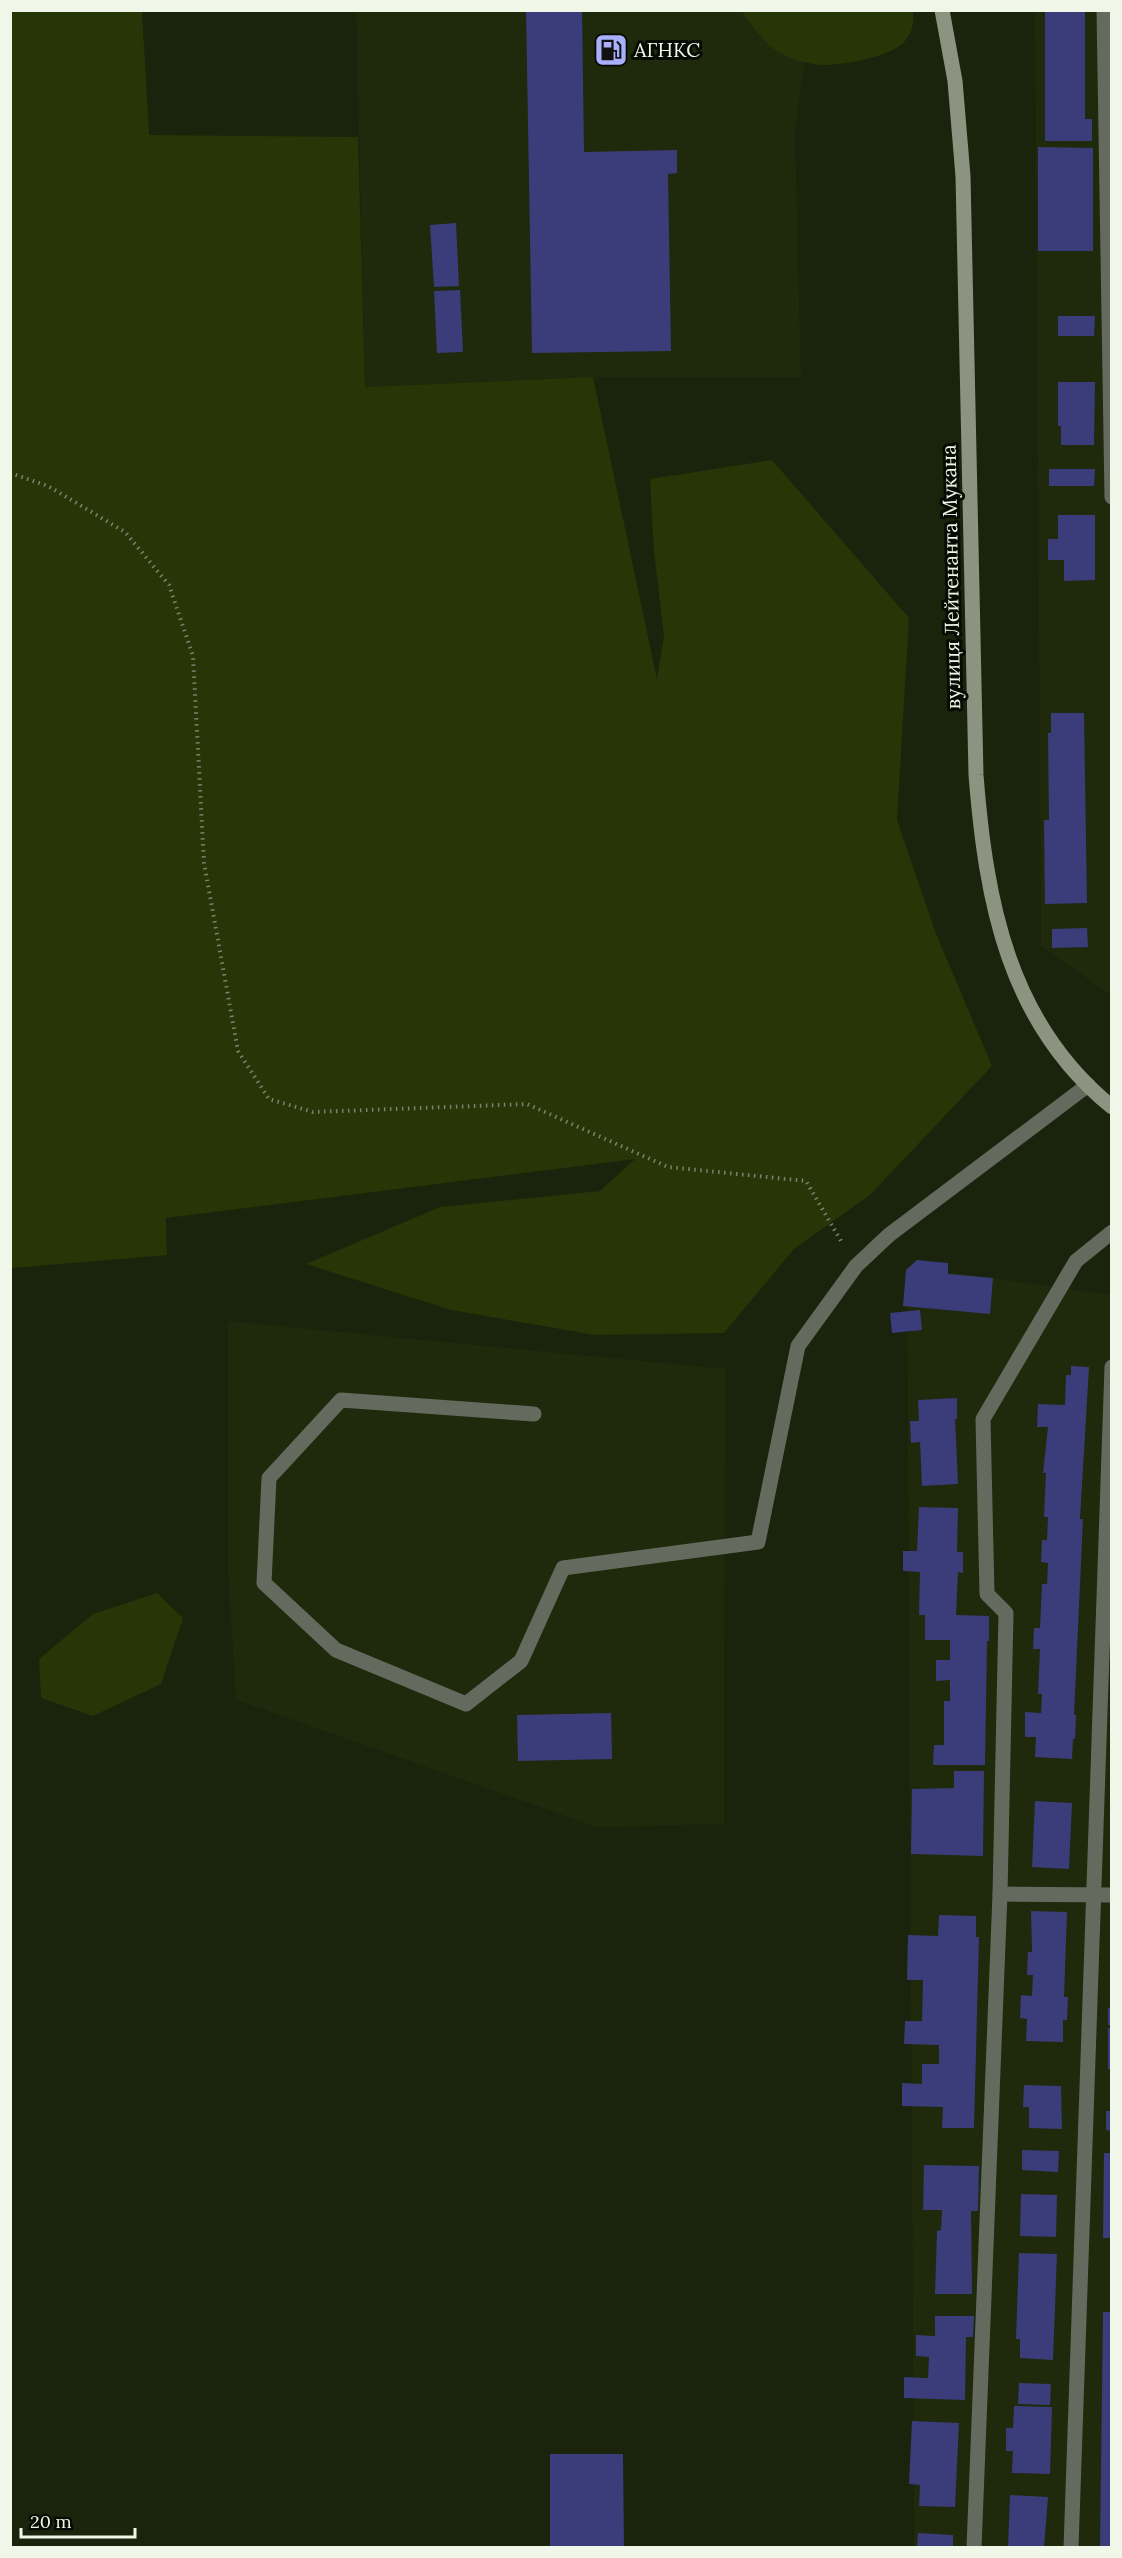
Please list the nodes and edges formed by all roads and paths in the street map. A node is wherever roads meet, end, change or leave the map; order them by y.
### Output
1 (942, 10) edge
2 (1104, 10) edge
3 (10, 473) edge
4 (1112, 497) edge
5 (1088, 1085) junction
6 (1112, 1107) edge
7 (1112, 1232) edge
8 (856, 1266) junction
9 (1112, 1367) edge
10 (534, 1413) dead end
11 (1000, 1894) junction
12 (1094, 1894) junction
13 (1112, 1895) edge
14 (974, 2547) edge
15 (1071, 2547) edge

1 - 5 main road, вулиця Лейтенанта Мукана
2 - 4 lane
3 - 8 path
5 - 6 main road, вулиця Лейтенанта Мукана
5 - 8 lane
7 - 11 lane
8 - 10 lane
9 - 12 lane
11 - 12 lane
11 - 14 lane
12 - 13 lane
12 - 15 lane

